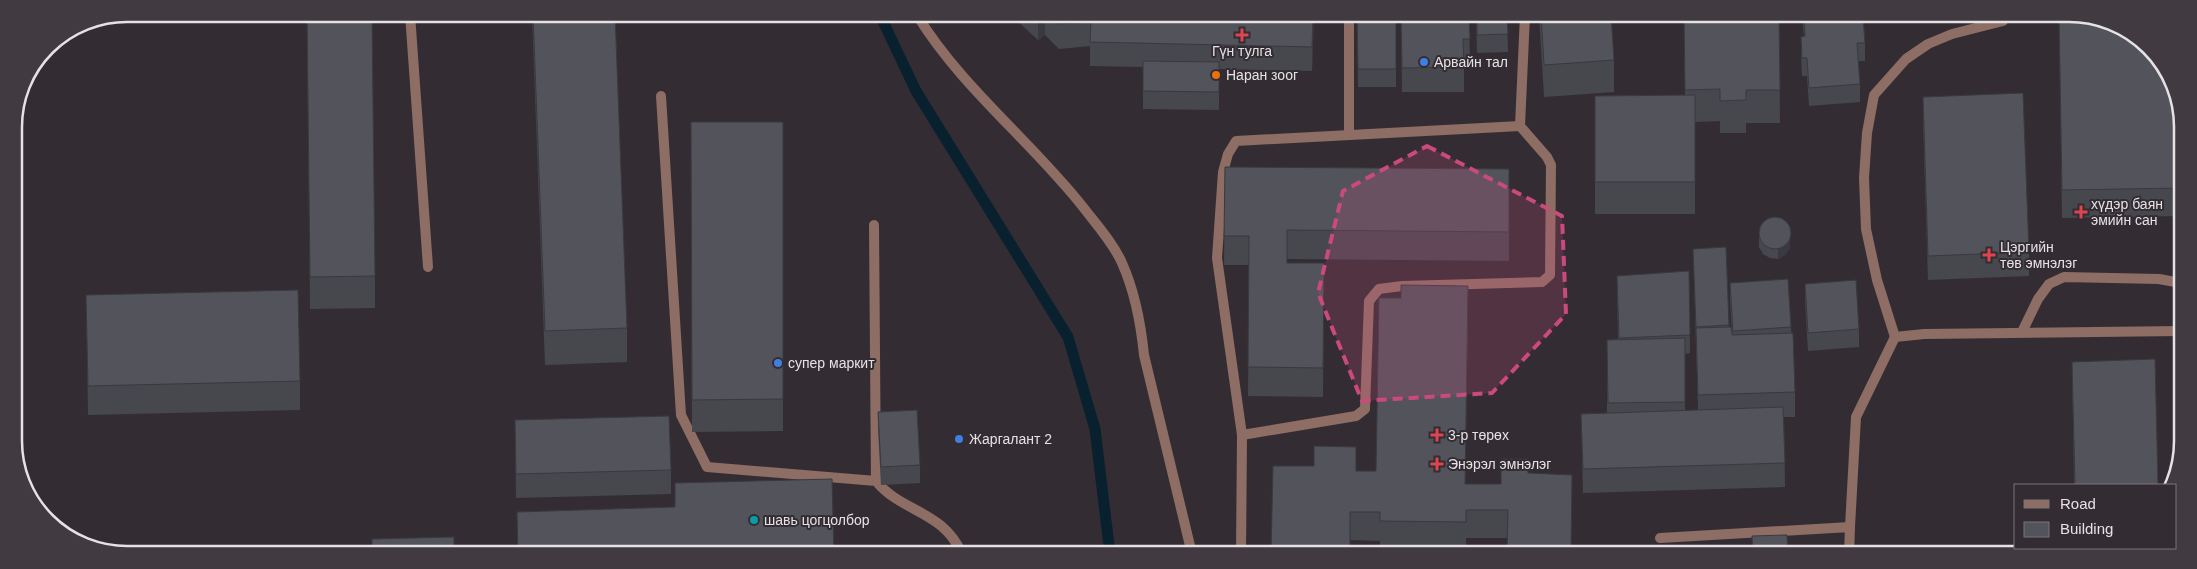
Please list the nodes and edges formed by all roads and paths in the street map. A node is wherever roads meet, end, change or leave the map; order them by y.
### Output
1 (1349, 22) edge
2 (1525, 22) edge
3 (1999, 22) edge
4 (411, 23) edge
5 (922, 23) edge
6 (661, 96) dead end
7 (1520, 126) junction
8 (1349, 133) junction
9 (874, 225) dead end
10 (428, 267) dead end
11 (2174, 281) edge
12 (2174, 331) edge
13 (2022, 332) junction
14 (1895, 336) junction
15 (1242, 434) junction
16 (876, 481) junction
17 (1850, 527) junction
18 (1660, 538) dead end
19 (957, 546) edge
20 (1190, 546) edge
21 (1241, 546) edge
22 (1849, 546) edge

1 - 8 street
2 - 7 street
3 - 14 street
4 - 10 street
5 - 20 street
6 - 16 street
7 - 8 street
7 - 15 street
8 - 15 street
9 - 16 street
11 - 13 street
12 - 13 street
13 - 14 street
14 - 17 street
15 - 21 street
16 - 19 street
17 - 18 street
17 - 22 street

